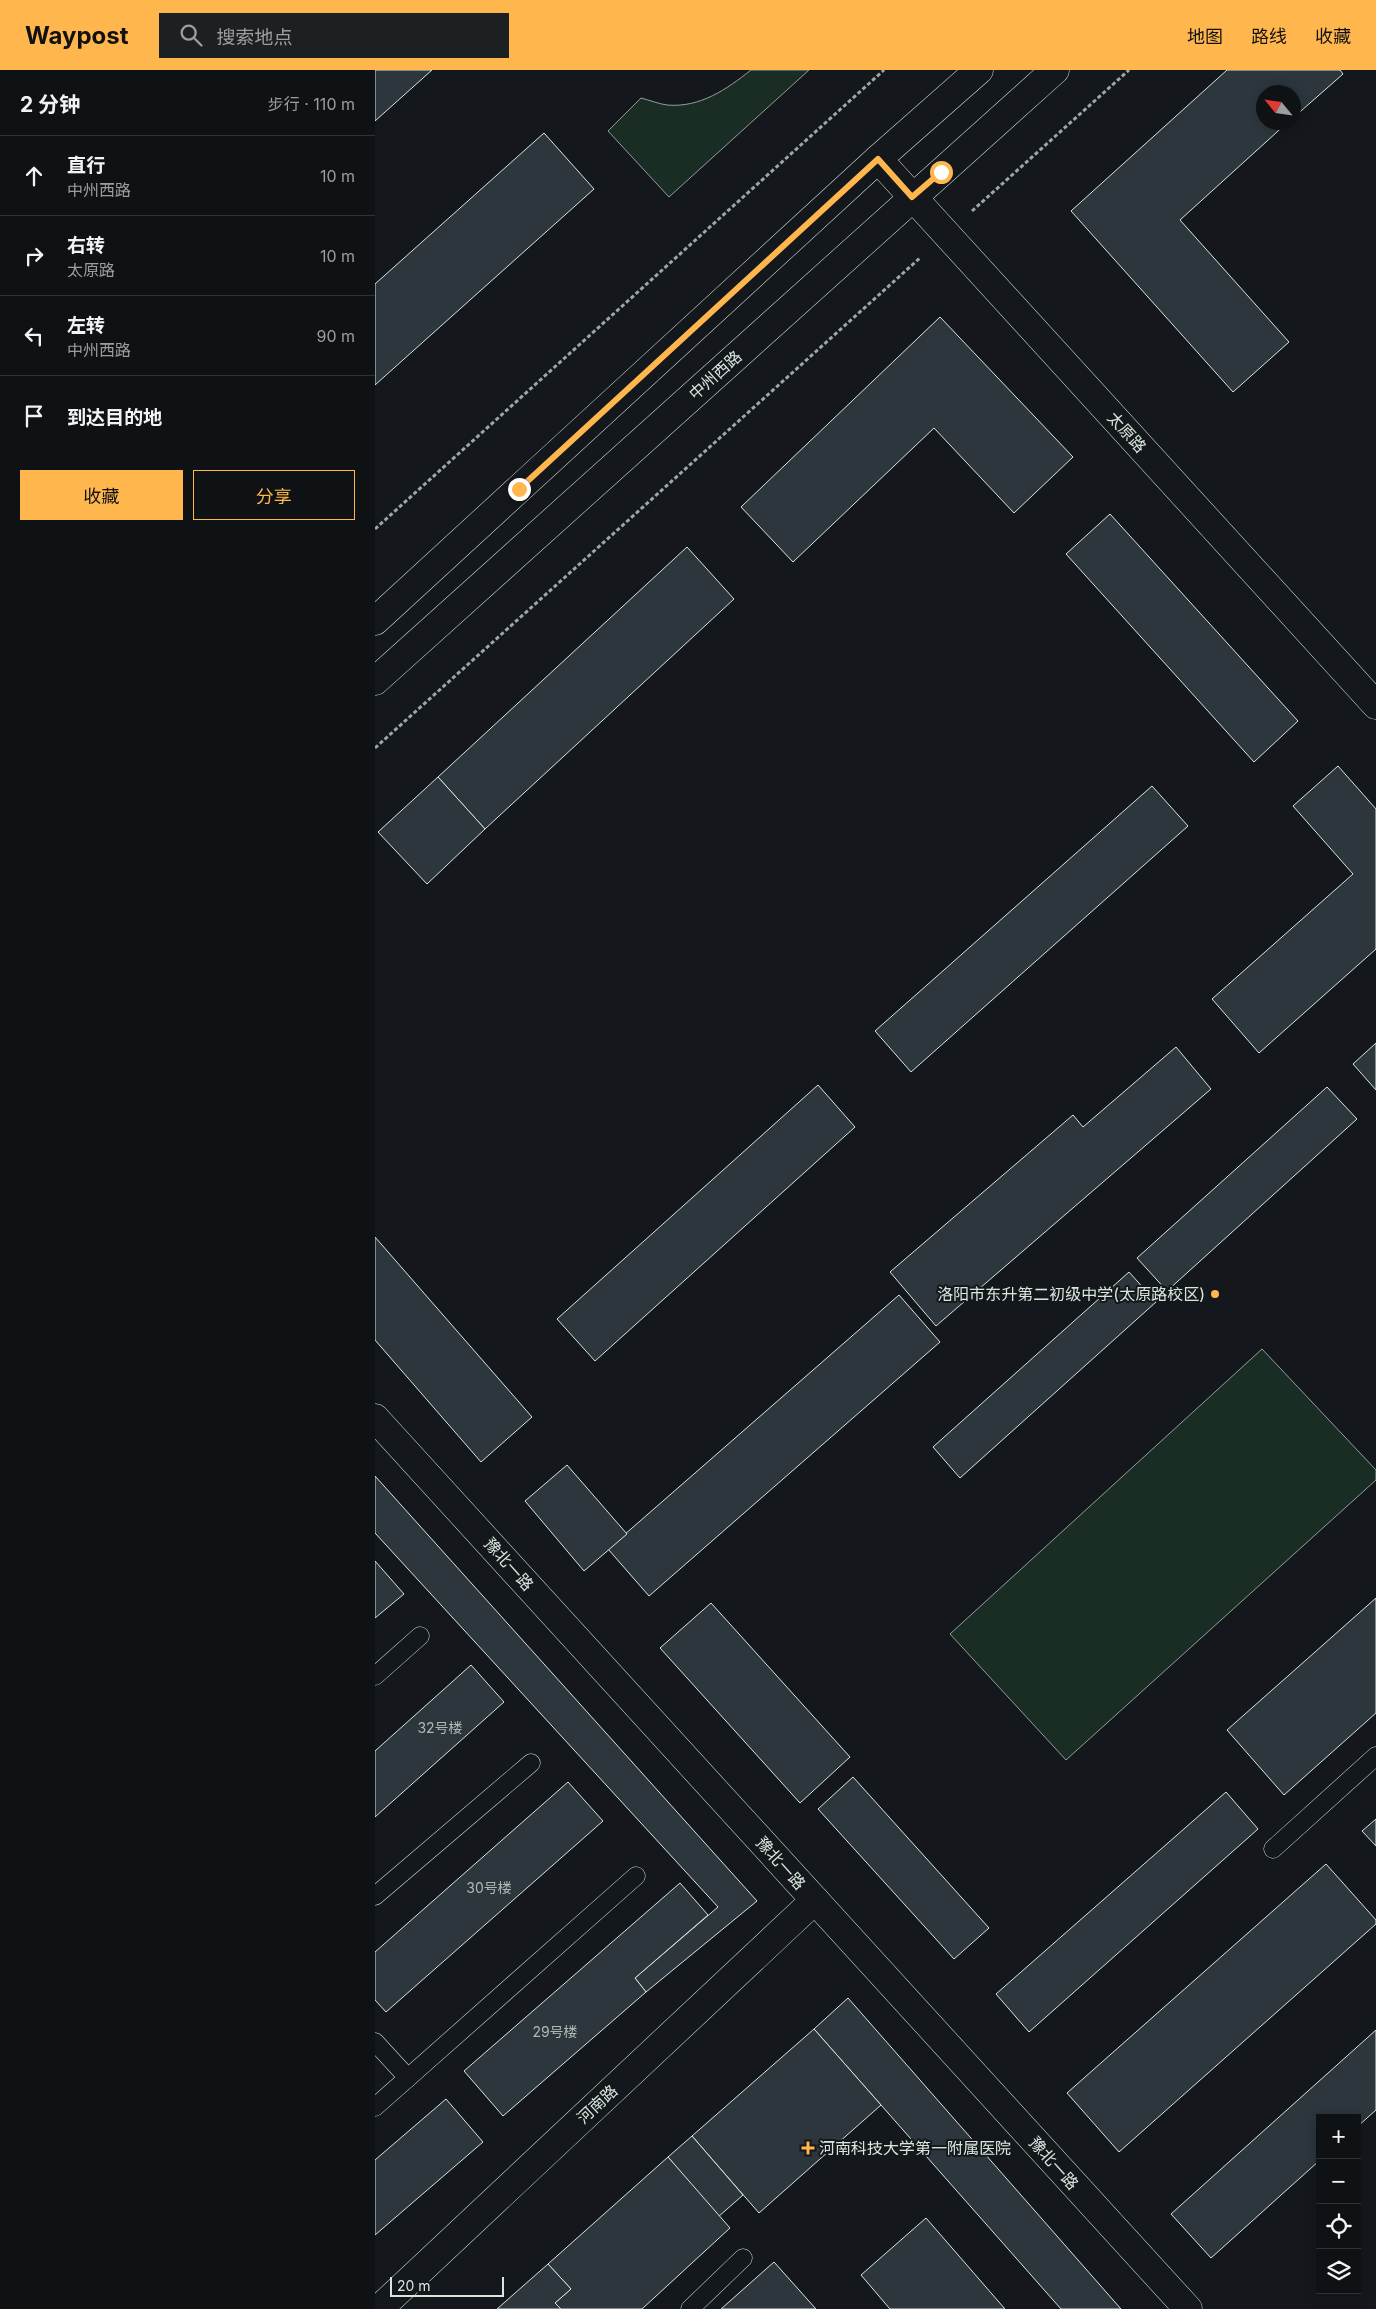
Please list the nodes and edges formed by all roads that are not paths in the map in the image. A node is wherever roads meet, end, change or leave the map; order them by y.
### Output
1 (979, 70) edge
2 (1055, 70) edge
3 (878, 159) junction
4 (912, 197) junction
5 (375, 621) edge
6 (375, 681) edge
7 (1376, 705) edge
8 (375, 1418) edge
9 (420, 1636) dead end
10 (375, 1676) edge
11 (1376, 1756) edge
12 (531, 1763) dead end
13 (1273, 1849) dead end
14 (636, 1876) dead end
15 (375, 1896) edge
16 (815, 1900) junction
17 (375, 2042) edge
18 (408, 2078) junction
19 (375, 2107) edge
20 (743, 2258) dead end
21 (379, 2309) edge
22 (689, 2309) edge
23 (1188, 2309) edge

1 - 3 main road
2 - 4 main road, 中州西路
3 - 4 main road, 太原路
3 - 5 main road
4 - 6 main road, 中州西路
4 - 7 main road, 太原路
8 - 16 main road, 豫北一路
9 - 10 lane
11 - 13 lane
12 - 15 lane
14 - 18 lane
16 - 21 main road, 河南路
16 - 23 main road, 豫北一路
17 - 18 lane
18 - 19 lane
20 - 22 lane

